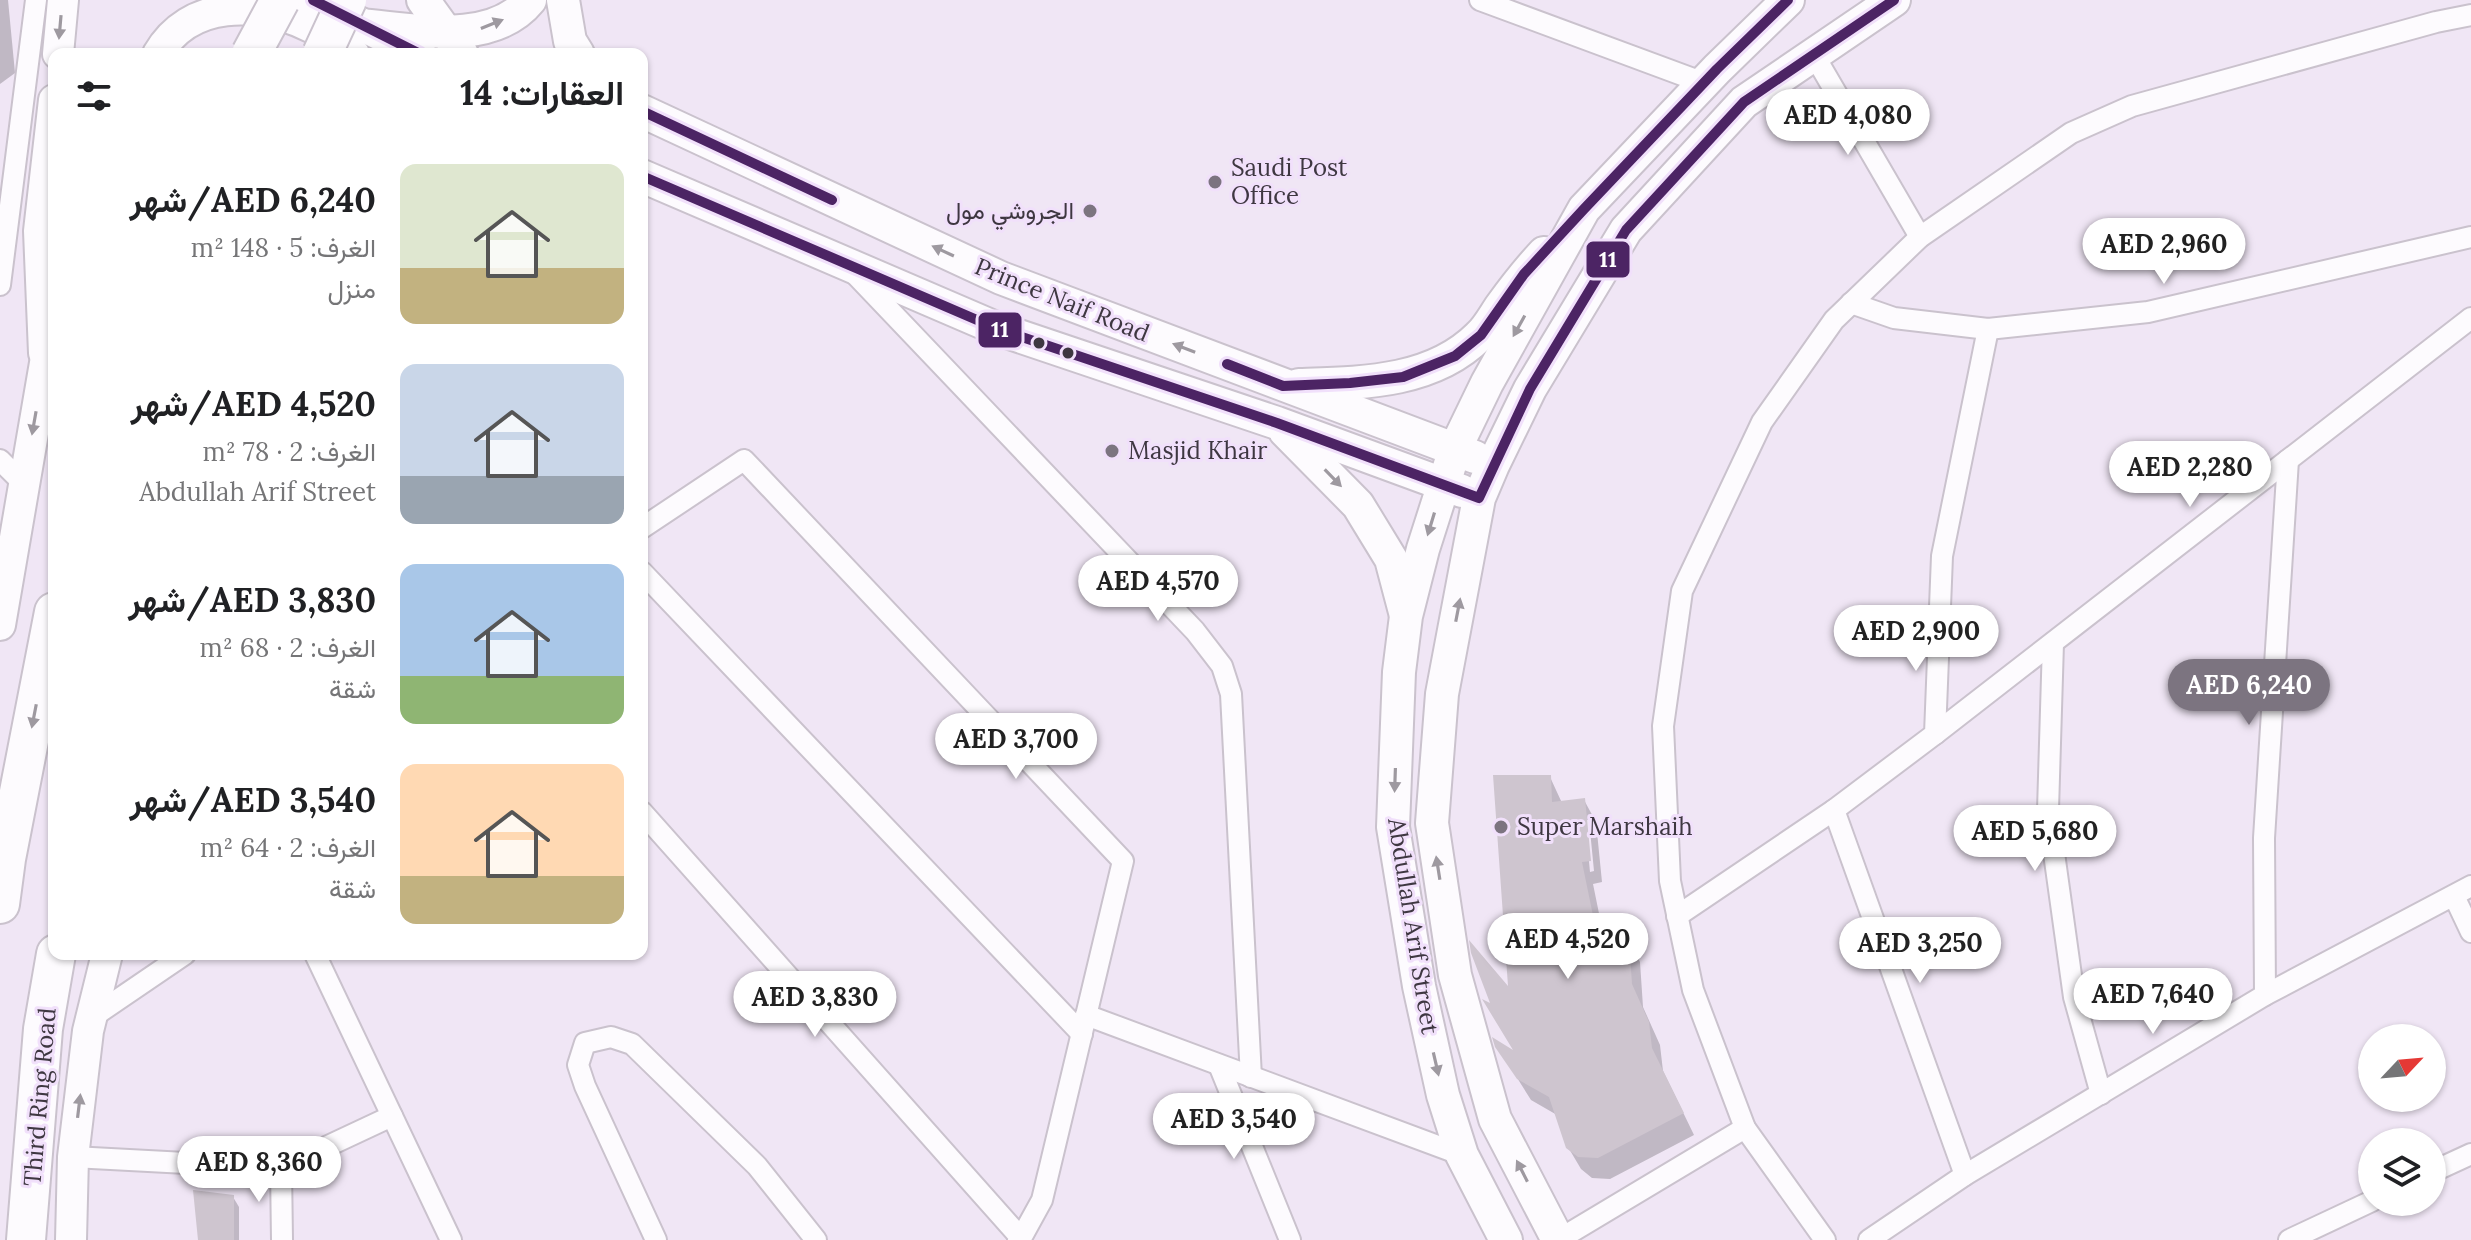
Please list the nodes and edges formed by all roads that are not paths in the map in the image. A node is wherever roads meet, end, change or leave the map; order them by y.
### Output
1 (36, 0) edge
2 (63, 0) edge
3 (280, 0) edge
4 (313, 0) edge
5 (396, 0) edge
6 (530, 0) edge
7 (563, 0) edge
8 (1480, 0) edge
9 (1788, 0) edge
10 (1894, 0) edge
11 (2471, 15) edge
12 (354, 26) edge
13 (419, 38) edge
14 (455, 43) edge
15 (59, 48) edge
16 (162, 48) edge
17 (254, 48) edge
18 (329, 48) edge
19 (574, 48) edge
20 (1814, 55) junction
21 (1704, 83) junction
22 (648, 114) edge
23 (48, 152) edge
24 (648, 179) edge
25 (7, 184) edge
26 (1584, 209) junction
27 (1920, 237) junction
28 (2471, 237) edge
29 (847, 266) junction
30 (0, 285) edge
31 (1851, 303) junction
32 (2470, 320) edge
33 (1988, 329) junction
34 (48, 352) edge
35 (45, 363) junction
36 (1283, 386) junction
37 (1277, 423) junction
38 (1455, 449) junction
39 (0, 460) edge
40 (2288, 460) junction
41 (1493, 465) junction
42 (23, 483) junction
43 (1444, 484) junction
44 (1479, 498) junction
45 (648, 524) edge
46 (648, 578) edge
47 (1406, 616) junction
48 (0, 625) edge
49 (48, 643) edge
50 (2053, 643) junction
51 (1935, 734) junction
52 (1834, 810) junction
53 (648, 819) edge
54 (2462, 891) edge
55 (0, 904) edge
56 (1677, 916) junction
57 (2471, 932) edge
58 (55, 960) edge
59 (106, 960) edge
60 (176, 960) edge
61 (318, 960) edge
62 (2265, 995) junction
63 (91, 1018) junction
64 (1084, 1024) junction
65 (1219, 1065) junction
66 (1251, 1077) junction
67 (2101, 1094) junction
68 (392, 1116) junction
69 (1745, 1128) junction
70 (2471, 1154) edge
71 (1462, 1155) junction
72 (73, 1157) junction
73 (2446, 1166) edge
74 (281, 1168) junction
75 (1965, 1175) junction
76 (2358, 1208) edge
77 (1019, 1239) edge
78 (26, 1240) edge
79 (71, 1240) edge
80 (282, 1240) edge
81 (451, 1240) edge
82 (656, 1240) edge
83 (816, 1240) edge
84 (1290, 1240) edge
85 (1506, 1240) edge
86 (1558, 1240) edge
87 (1825, 1240) edge
88 (1869, 1240) edge
89 (2289, 1240) edge

1 - 25 street
2 -> 15 main road
3 - 17 highway, bridge
4 - 12 main road
5 - 13 main road
14 -> 6 main road
7 - 19 main road
8 - 21 street
9 - 21 main road, Abdullah Arif Street
10 - 20 main road
11 - 27 street
12 - 13 main road
12 - 16 main road
12 - 18 highway, bridge
13 - 14 main road
20 - 27 street
20 - 41 main road
21 - 26 main road, Abdullah Arif Street
36 -> 22 main road, Prince Naif Road
23 - 35 main road
24 - 29 main road, Prince Naif Road
25 - 30 street
26 - 36 main road
26 -> 38 main road, Abdullah Arif Street
27 - 31 street
28 - 33 street
29 - 37 main road, Prince Naif Road
29 - 66 street
31 - 33 street
31 - 56 street
32 - 40 street
33 - 51 street
34 - 35 main road
35 -> 42 main road
36 - 38 main road, Prince Naif Road
37 - 43 main road, Prince Naif Road
37 -> 47 main road
38 - 41 main road, Prince Naif Road
38 - 43 main road, Abdullah Arif Street
39 - 42 street
40 - 50 street
40 - 62 street
41 - 44 main road, Abdullah Arif Street
42 - 48 main road
43 - 44 main road, Prince Naif Road
43 -> 47 main road, Abdullah Arif Street
86 -> 44 main road, Abdullah Arif Street
45 - 64 street
46 - 64 street
47 -> 71 main road, Abdullah Arif Street
49 -> 55 highway
50 - 51 street
50 - 67 street
51 - 52 street
52 - 56 street
52 - 75 street
53 - 77 street
54 - 57 street
54 - 62 street
56 - 69 street
58 - 78 highway, Third Ring Road
59 - 63 main road
60 - 63 street
61 - 68 street
62 - 67 street
72 -> 63 main road
64 - 65 street
64 - 77 street
65 - 66 street
65 - 84 street
66 - 71 street
67 - 75 street
68 - 74 street
68 - 81 street
69 - 86 street
69 - 87 street
70 - 73 street
71 - 85 main road, Abdullah Arif Street
72 - 74 street
72 - 79 main road
74 - 80 street
75 - 88 street
76 - 89 street
82 - 83 street

